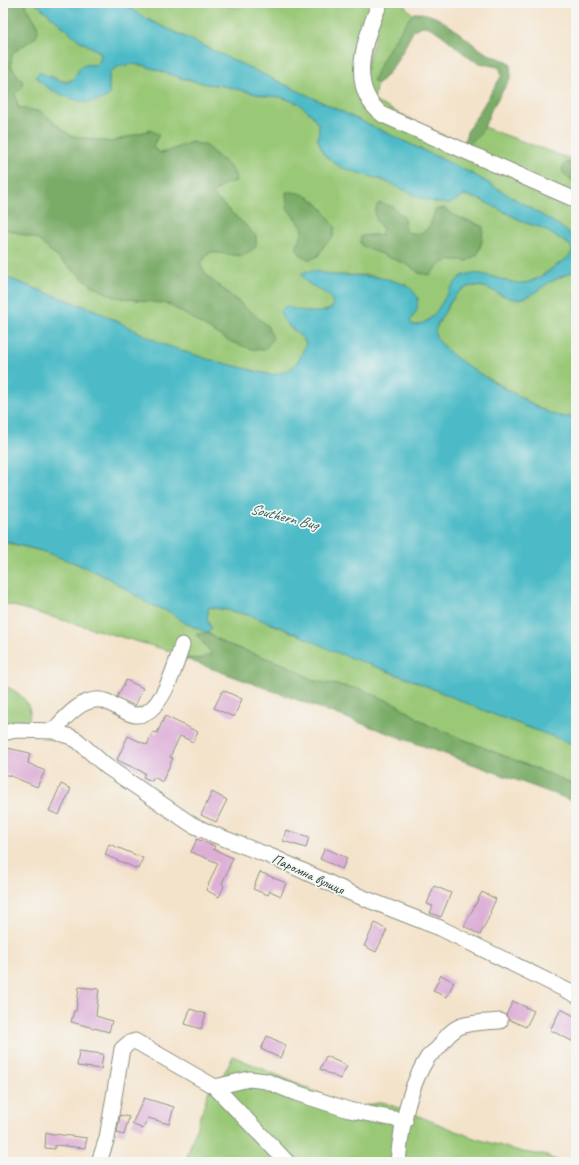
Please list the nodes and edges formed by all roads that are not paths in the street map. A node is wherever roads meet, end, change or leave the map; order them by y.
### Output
1 (380, 3) edge
2 (576, 200) edge
3 (182, 646) dead end
4 (53, 731) junction
5 (3, 733) edge
6 (576, 995) edge
7 (500, 1020) dead end
8 (216, 1086) junction
9 (404, 1121) junction
10 (99, 1162) edge
11 (286, 1162) edge
12 (398, 1162) edge

1 - 2 street
3 - 4 street
4 - 5 street, Паромна вулиця
4 - 6 street, Паромна вулиця
7 - 9 street
8 - 9 street
8 - 10 street
8 - 11 street
9 - 12 street

